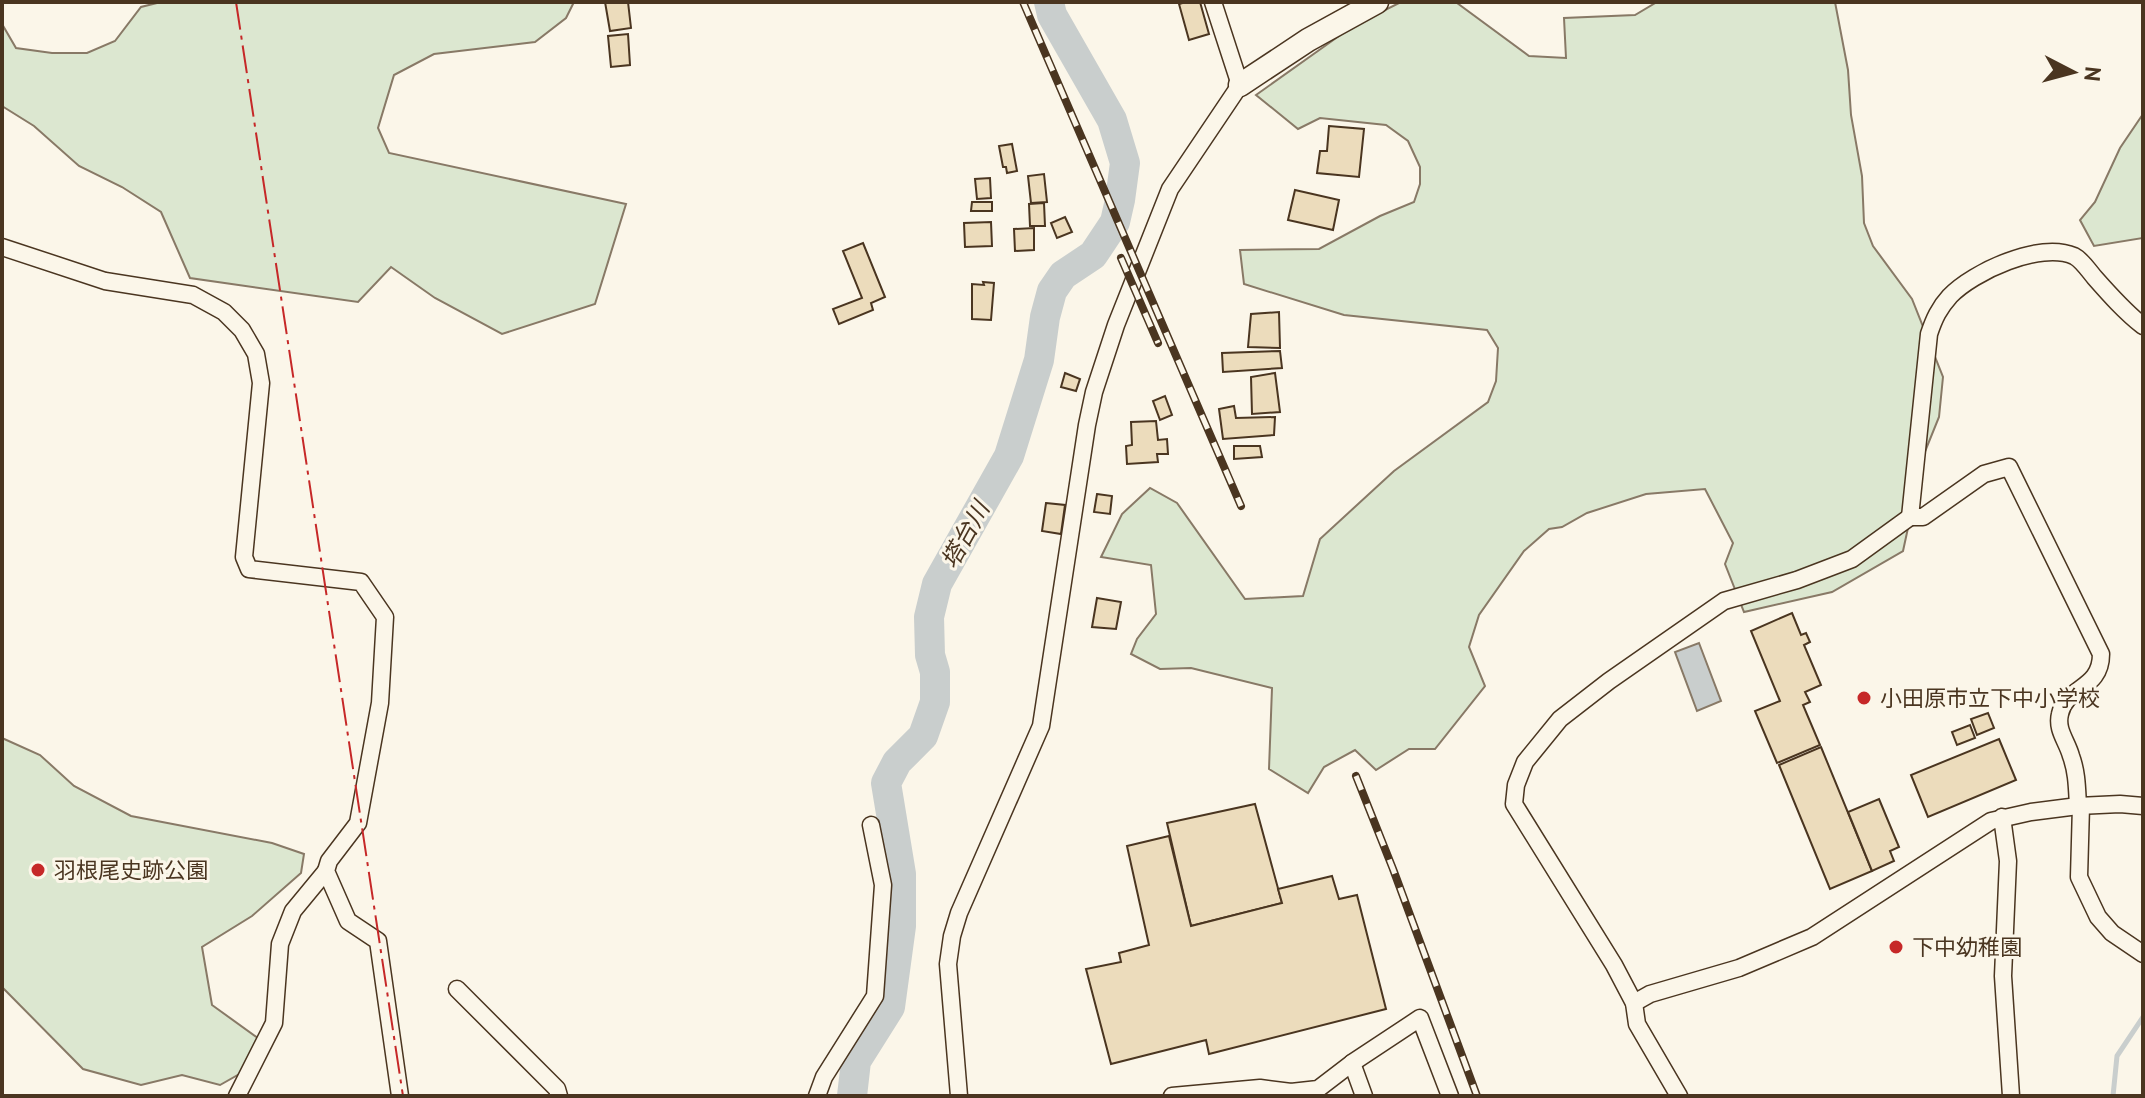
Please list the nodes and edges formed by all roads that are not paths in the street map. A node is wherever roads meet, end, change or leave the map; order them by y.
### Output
1 (1213, 2) edge
2 (1377, 2) edge
3 (1240, 85) junction
4 (2, 247) edge
5 (2143, 326) edge
6 (1910, 517) junction
7 (2079, 806) junction
8 (2143, 806) edge
9 (2002, 817) junction
10 (871, 825) dead end
11 (326, 871) junction
12 (2143, 954) edge
13 (457, 989) dead end
14 (1634, 1003) junction
15 (1352, 1063) junction
16 (1291, 1094) edge
17 (237, 1096) edge
18 (400, 1096) edge
19 (559, 1096) edge
20 (817, 1096) edge
21 (959, 1096) edge
22 (1172, 1096) edge
23 (1364, 1096) edge
24 (1450, 1096) edge
25 (1679, 1096) edge
26 (2011, 1096) edge

1 - 3 street
2 - 3 street
3 - 21 street
4 - 11 street
5 - 6 street
6 - 7 street
6 - 14 street
7 - 8 street
7 - 9 street
7 - 12 street
9 - 14 street
9 - 26 street
10 - 20 street
11 - 17 street
11 - 18 street
13 - 19 street
14 - 25 street
15 - 16 street
15 - 23 street
15 - 24 street
16 - 22 street

